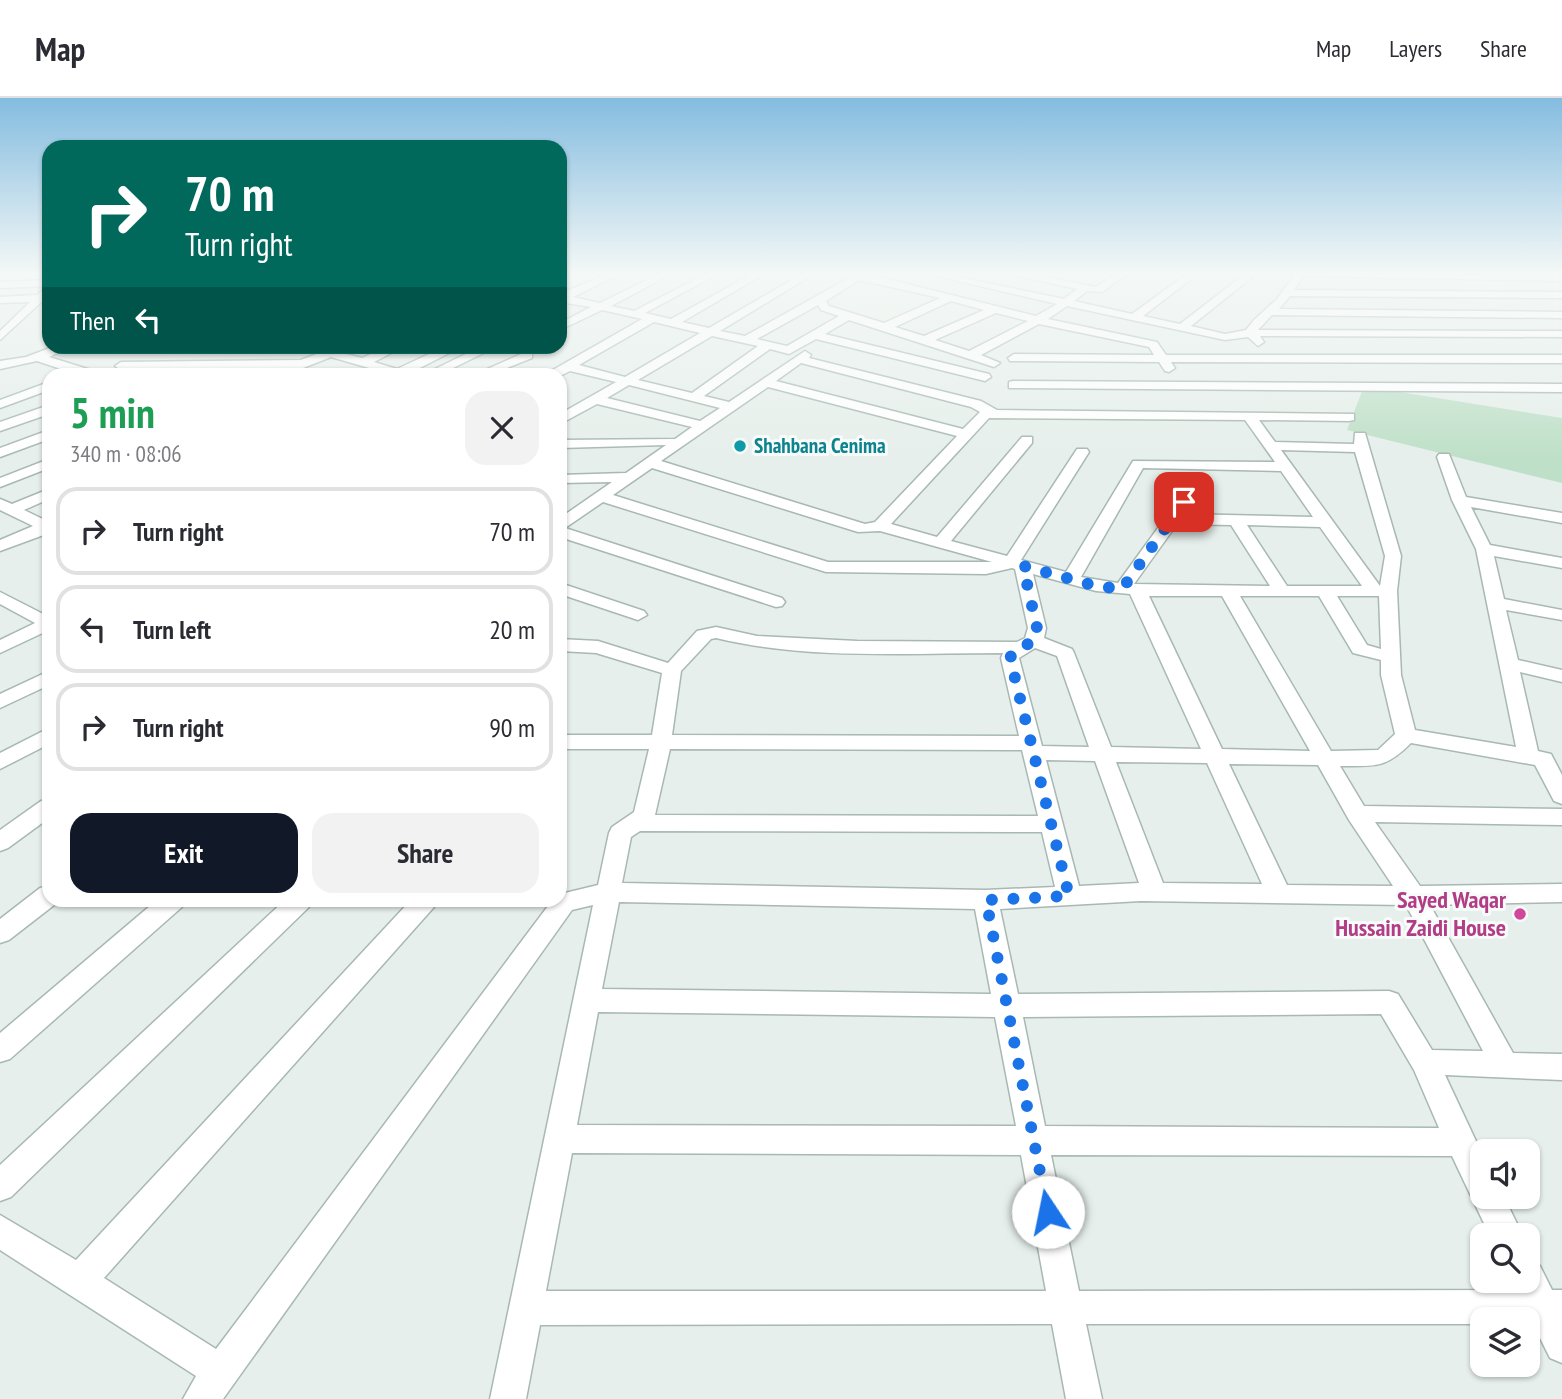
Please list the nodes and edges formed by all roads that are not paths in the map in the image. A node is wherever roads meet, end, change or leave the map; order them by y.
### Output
1 (625, 335) edge
2 (702, 335) edge
3 (724, 335) edge
4 (757, 335) edge
5 (815, 335) joint
6 (909, 335) edge
7 (938, 335) edge
8 (1010, 335) edge
9 (1106, 335) edge
10 (1215, 335) edge
11 (1237, 335) edge
12 (1253, 335) edge
13 (1396, 335) edge
14 (1411, 335) junction
15 (1446, 335) edge
16 (1534, 335) edge
17 (747, 340) junction
18 (926, 340) junction
19 (768, 345) junction
20 (44, 354) edge
21 (331, 354) joint
22 (382, 354) edge
23 (441, 354) edge
24 (471, 354) edge
25 (526, 354) edge
26 (794, 354) junction
27 (971, 355) junction
28 (37, 357) junction
29 (1562, 357) edge
30 (1014, 358) dead end
31 (1163, 359) junction
32 (1272, 360) junction
33 (1391, 360) junction
34 (362, 363) junction
35 (994, 363) dead end
36 (0, 365) edge
37 (179, 365) edge
38 (121, 366) dead end
39 (570, 367) junction
40 (71, 368) edge
41 (379, 368) edge
42 (412, 368) edge
43 (442, 368) edge
44 (497, 368) edge
45 (567, 368) edge
46 (985, 377) dead end
47 (626, 381) junction
48 (764, 382) junction
49 (1013, 385) dead end
50 (1562, 388) edge
51 (42, 389) edge
52 (0, 393) edge
53 (694, 397) junction
54 (14, 399) junction
55 (595, 399) junction
56 (1191, 402) junction
57 (0, 404) edge
58 (730, 406) junction
59 (42, 412) edge
60 (994, 414) junction
61 (567, 416) edge
62 (1249, 416) junction
63 (1349, 417) dead end
64 (702, 426) junction
65 (0, 427) edge
66 (567, 434) edge
67 (966, 434) junction
68 (42, 437) edge
69 (1027, 440) dead end
70 (609, 442) junction
71 (567, 444) edge
72 (679, 444) junction
73 (1270, 446) junction
74 (1082, 452) dead end
75 (0, 453) edge
76 (1444, 457) dead end
77 (652, 463) junction
78 (42, 466) edge
79 (1285, 467) junction
80 (632, 477) junction
81 (567, 479) edge
82 (0, 482) edge
83 (1197, 484) dead end
84 (42, 496) edge
85 (602, 496) junction
86 (1460, 500) junction
87 (5, 507) edge
88 (1562, 518) edge
89 (1172, 519) junction
90 (567, 520) edge
91 (1236, 520) junction
92 (1325, 522) junction
93 (42, 524) edge
94 (880, 526) junction
95 (42, 529) edge
96 (567, 534) edge
97 (940, 543) junction
98 (0, 546) edge
99 (1484, 549) junction
100 (1562, 563) edge
101 (1017, 565) junction
102 (1071, 579) junction
103 (1129, 589) junction
104 (567, 590) edge
105 (1281, 590) junction
106 (1228, 591) junction
107 (1325, 591) junction
108 (1381, 591) junction
109 (1, 598) edge
110 (776, 602) dead end
111 (1495, 603) junction
112 (638, 615) dead end
113 (1562, 615) edge
114 (42, 620) edge
115 (42, 627) edge
116 (1030, 644) junction
117 (567, 645) edge
118 (0, 647) edge
119 (1390, 657) junction
120 (1509, 664) junction
121 (672, 670) junction
122 (1562, 676) edge
123 (42, 681) edge
124 (0, 702) edge
125 (1406, 735) junction
126 (42, 739) edge
127 (567, 742) edge
128 (661, 742) junction
129 (1032, 748) junction
130 (1103, 754) junction
131 (1213, 756) junction
132 (1529, 757) junction
133 (1325, 758) junction
134 (0, 762) edge
135 (1562, 796) edge
136 (42, 812) edge
137 (1357, 814) junction
138 (1562, 817) edge
139 (636, 823) junction
140 (1051, 824) junction
141 (0, 842) edge
142 (607, 892) junction
143 (1154, 892) junction
144 (1562, 893) edge
145 (1279, 894) junction
146 (1069, 896) junction
147 (1413, 896) junction
148 (42, 900) edge
149 (567, 900) edge
150 (986, 900) junction
151 (165, 907) edge
152 (293, 907) edge
153 (419, 907) edge
154 (556, 907) edge
155 (0, 933) edge
156 (585, 1000) junction
157 (1007, 1006) junction
158 (0, 1050) edge
159 (1424, 1062) junction
160 (1505, 1065) junction
161 (1562, 1067) edge
162 (558, 1139) junction
163 (1034, 1139) junction
164 (1460, 1142) junction
165 (1470, 1162) edge
166 (0, 1186) edge
167 (0, 1231) edge
168 (79, 1281) junction
169 (1544, 1297) edge
170 (525, 1308) junction
171 (1068, 1309) junction
172 (1562, 1346) edge
173 (221, 1372) junction
174 (201, 1399) edge
175 (508, 1399) edge
176 (1084, 1399) edge

1 - 39 street
2 - 47 street
3 - 17 street
4 - 17 street
5 - 26 street
5 - 46 street
6 - 18 street
7 - 18 street
8 - 27 street
9 - 31 street
10 - 11 street
12 - 32 street
13 - 14 street
14 - 15 street
14 - 33 street
16 - 29 street
17 - 19 street
18 - 27 street
19 - 26 street
19 - 53 street
20 - 28 street
21 - 34 street
21 - 37 street
22 - 34 street
23 - 42 street
24 - 43 street
25 - 44 street
26 - 48 street
26 - 60 street
27 - 35 street
28 - 36 street
28 - 40 street
29 - 33 street
30 - 31 street
31 - 32 street
31 - 56 street
32 - 33 street
34 - 41 street
37 - 38 street
39 - 45 street
39 - 47 street
47 - 53 street
47 - 55 street
48 - 58 street
48 - 67 street
49 - 56 street
50 - 56 street
51 - 54 street
52 - 54 street
53 - 58 street
54 - 57 street
55 - 61 street
55 - 64 street
56 - 60 street
56 - 62 street
58 - 64 street
59 - 65 street
60 - 67 street
62 - 63 street
62 - 73 street
64 - 72 street
66 - 70 street
67 - 94 street
68 - 75 street
69 - 97 street
70 - 71 street
70 - 72 street
72 - 77 street
73 - 79 street
73 - 108 street
74 - 101 street
76 - 86 street
77 - 80 street
77 - 94 street
78 - 82 street
79 - 92 street
79 - 102 street
80 - 81 street
80 - 85 street
83 - 89 street
84 - 87 street
85 - 90 street
85 - 101 street
86 - 88 street
86 - 99 street
87 - 93 street
89 - 91 street
89 - 103 street
91 - 92 street
91 - 105 street
92 - 108 street
94 - 97 street
95 - 98 street
96 - 110 street
97 - 101 street
99 - 100 street
99 - 111 street
101 - 102 street
101 - 116 street
102 - 103 street
103 - 106 street
103 - 131 street
104 - 112 street
105 - 106 street
105 - 107 street
106 - 133 street
107 - 108 street
107 - 119 street
108 - 119 street
109 - 114 street
111 - 113 street
111 - 120 street
115 - 118 street
116 - 121 street
116 - 129 street
116 - 130 street
117 - 121 street
119 - 125 street
120 - 122 street
120 - 132 street
121 - 128 street
123 - 124 street
125 - 132 street
125 - 133 street
126 - 134 street
127 - 128 street
128 - 129 street
128 - 139 street
129 - 130 street
129 - 140 street
130 - 131 street
130 - 143 street
131 - 133 street
131 - 145 street
132 - 135 street
133 - 137 street
136 - 141 street
137 - 138 street
137 - 147 street
139 - 140 street
139 - 142 street
140 - 146 street
142 - 149 street
142 - 150 street
142 - 156 street
143 - 145 street
143 - 146 street
144 - 147 street
145 - 147 street
146 - 150 street
147 - 160 street
148 - 155 street
150 - 157 street
151 - 158 street
152 - 166 street
153 - 168 street
154 - 173 street
156 - 157 street
156 - 162 street
157 - 159 street
157 - 163 street
159 - 160 street
159 - 164 street
160 - 161 street
162 - 163 street
162 - 170 street
163 - 164 street
163 - 171 street
164 - 165 street
167 - 168 street
168 - 173 street
169 - 171 street
169 - 172 street
170 - 171 street
170 - 175 street
171 - 176 street
173 - 174 street

